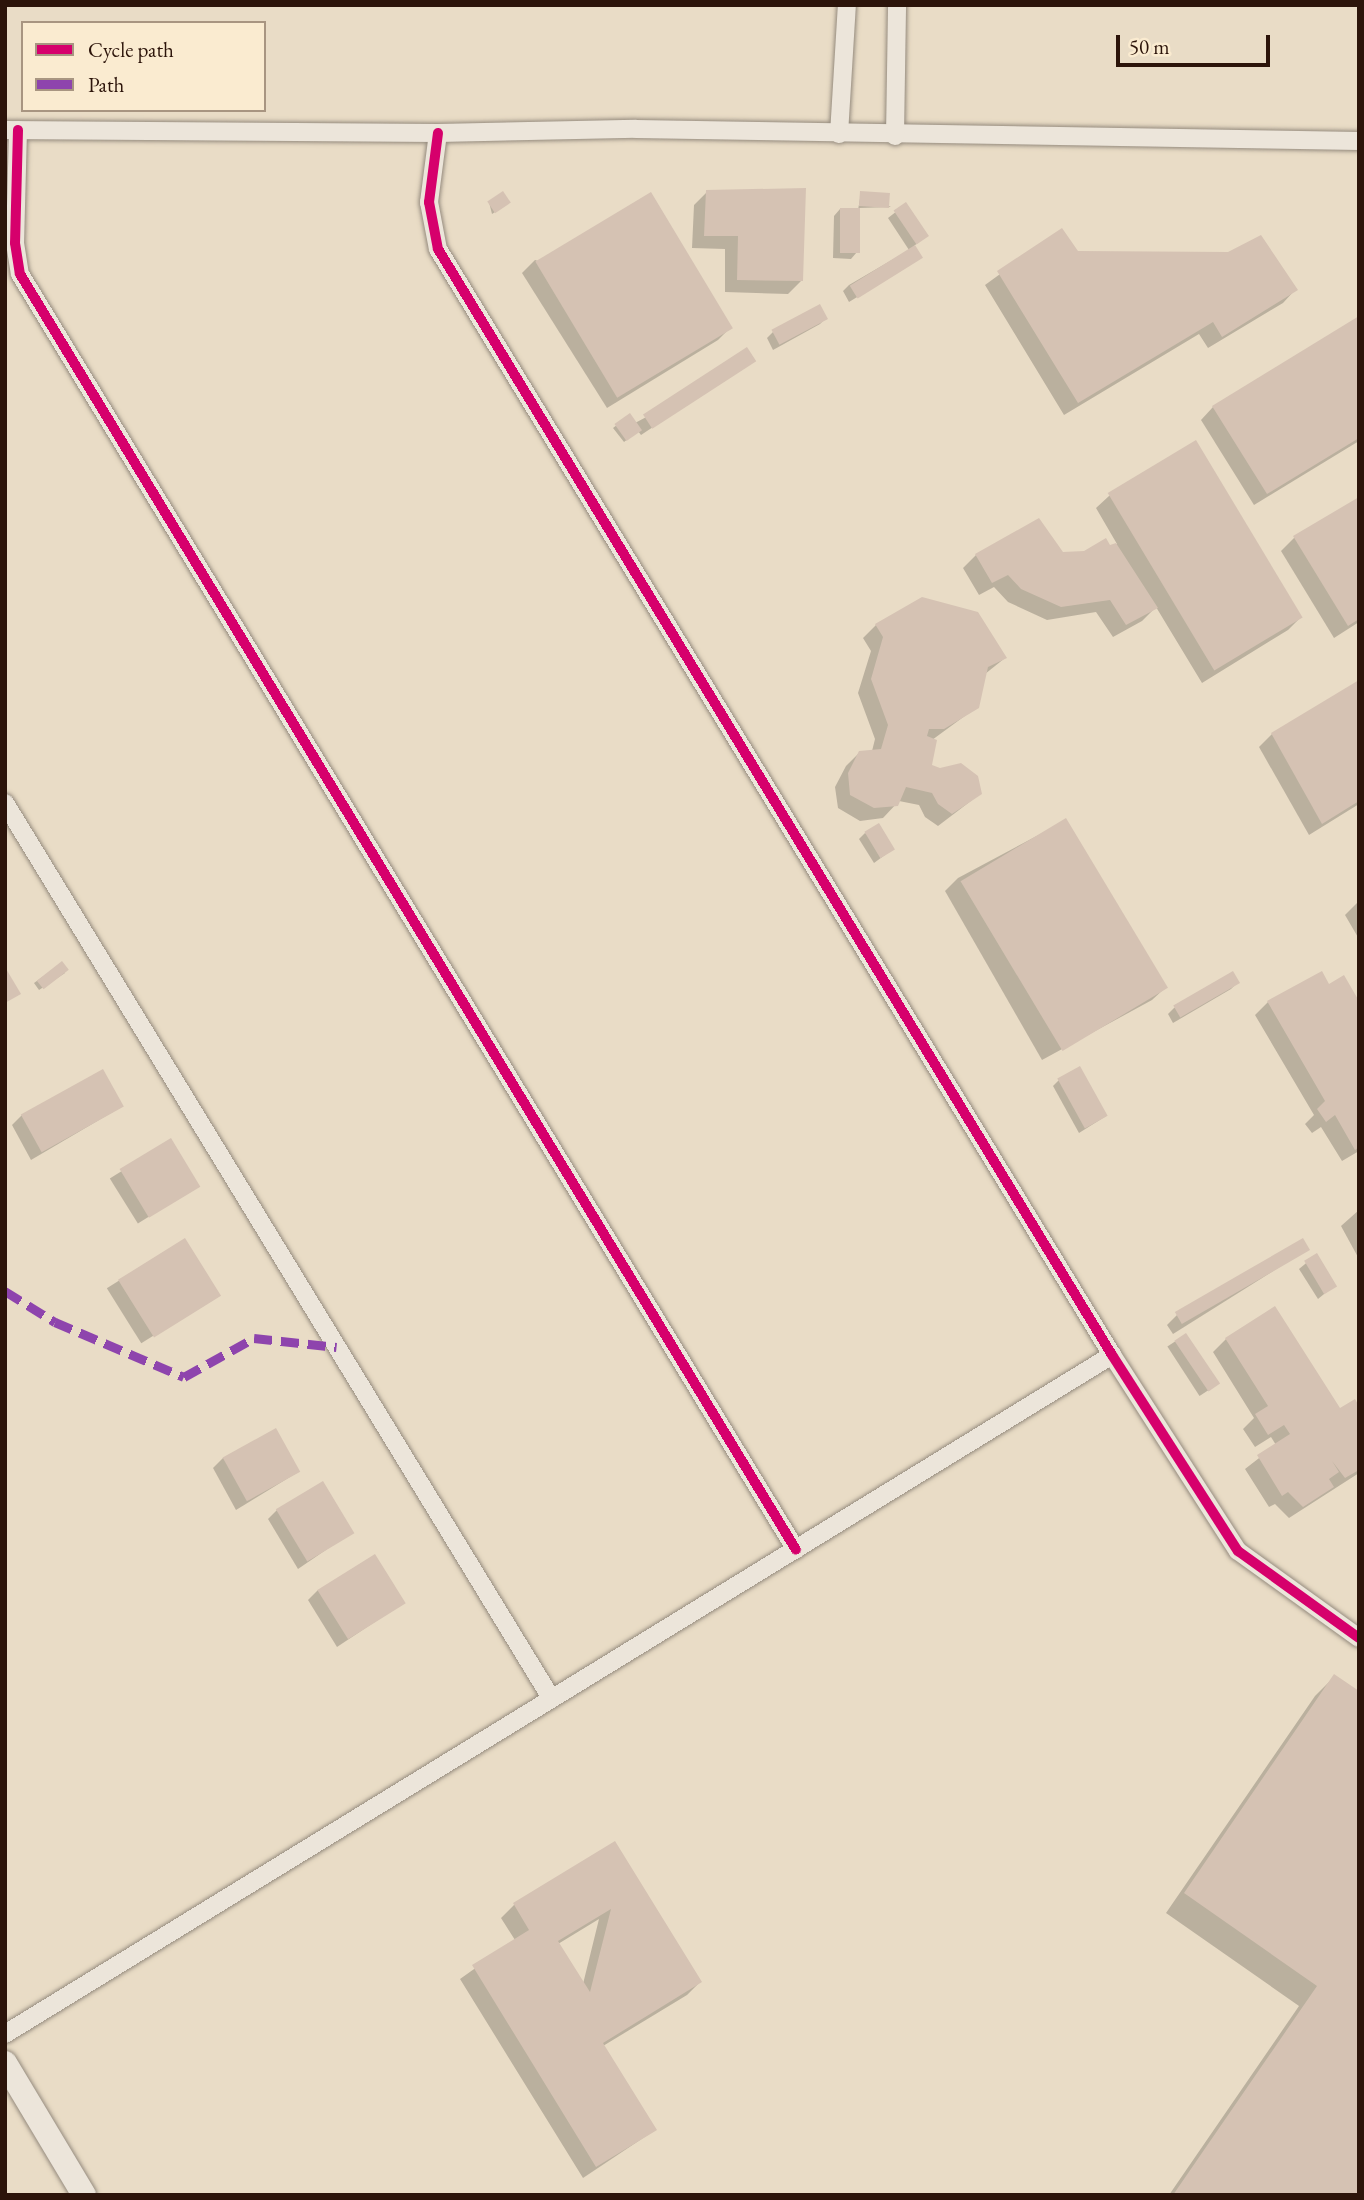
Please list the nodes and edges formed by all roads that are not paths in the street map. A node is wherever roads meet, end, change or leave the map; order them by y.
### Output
1 (847, 5) edge
2 (897, 5) edge
3 (12, 130) edge
4 (438, 133) junction
5 (839, 134) junction
6 (895, 136) junction
7 (1359, 141) edge
8 (5, 803) edge
9 (1112, 1355) junction
10 (796, 1550) junction
11 (1359, 1638) edge
12 (551, 1698) junction
13 (5, 2034) edge
14 (5, 2063) edge
15 (84, 2195) edge

1 - 5 street
2 - 6 street
3 - 4 street
3 - 10 street
4 - 5 street
4 - 9 street
5 - 6 street
6 - 7 street
8 - 12 street
9 - 10 street
9 - 11 street
10 - 12 street
12 - 13 street
14 - 15 main road

